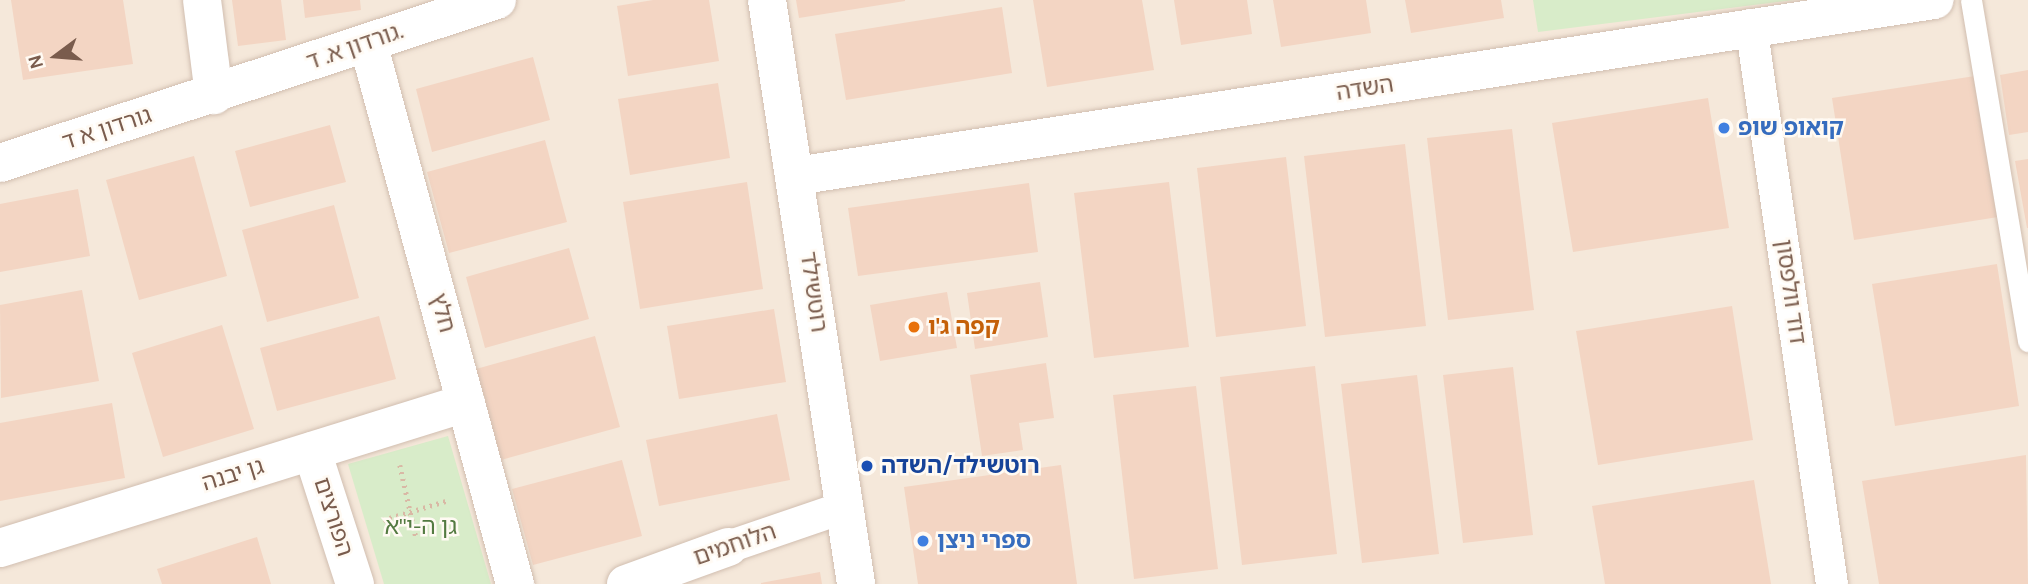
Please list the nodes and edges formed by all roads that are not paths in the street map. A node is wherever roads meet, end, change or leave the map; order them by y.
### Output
1 (202, 0) edge
2 (497, 0) edge
3 (767, 0) edge
4 (1934, 0) edge
5 (1971, 0) edge
6 (1749, 13) edge
7 (368, 43) junction
8 (214, 95) junction
9 (0, 163) edge
10 (796, 176) junction
11 (2028, 341) edge
12 (466, 403) junction
13 (312, 451) junction
14 (845, 507) junction
15 (727, 547) joint
16 (0, 548) edge
17 (355, 584) edge
18 (515, 584) edge
19 (626, 584) edge
20 (856, 584) edge
21 (1832, 584) edge

1 - 8 street
2 - 7 street, גורדון א. ד.
3 - 10 street, רוטשילד
4 - 6 street, השדה
5 - 11 lane
6 - 10 street, השדה
6 - 21 street, דוד וולפסון
7 - 8 street, גורדון א. ד.
7 - 12 street, חלץ
8 - 9 street, גורדון א ד
10 - 14 street, רוטשילד
12 - 13 street, גן יבנה
12 - 18 street, חלץ
13 - 16 street, גן יבנה
13 - 17 street, הפורצים
14 - 15 street, הלוחמים
14 - 20 street, רוטשילד
15 - 19 street, הלוחמים

